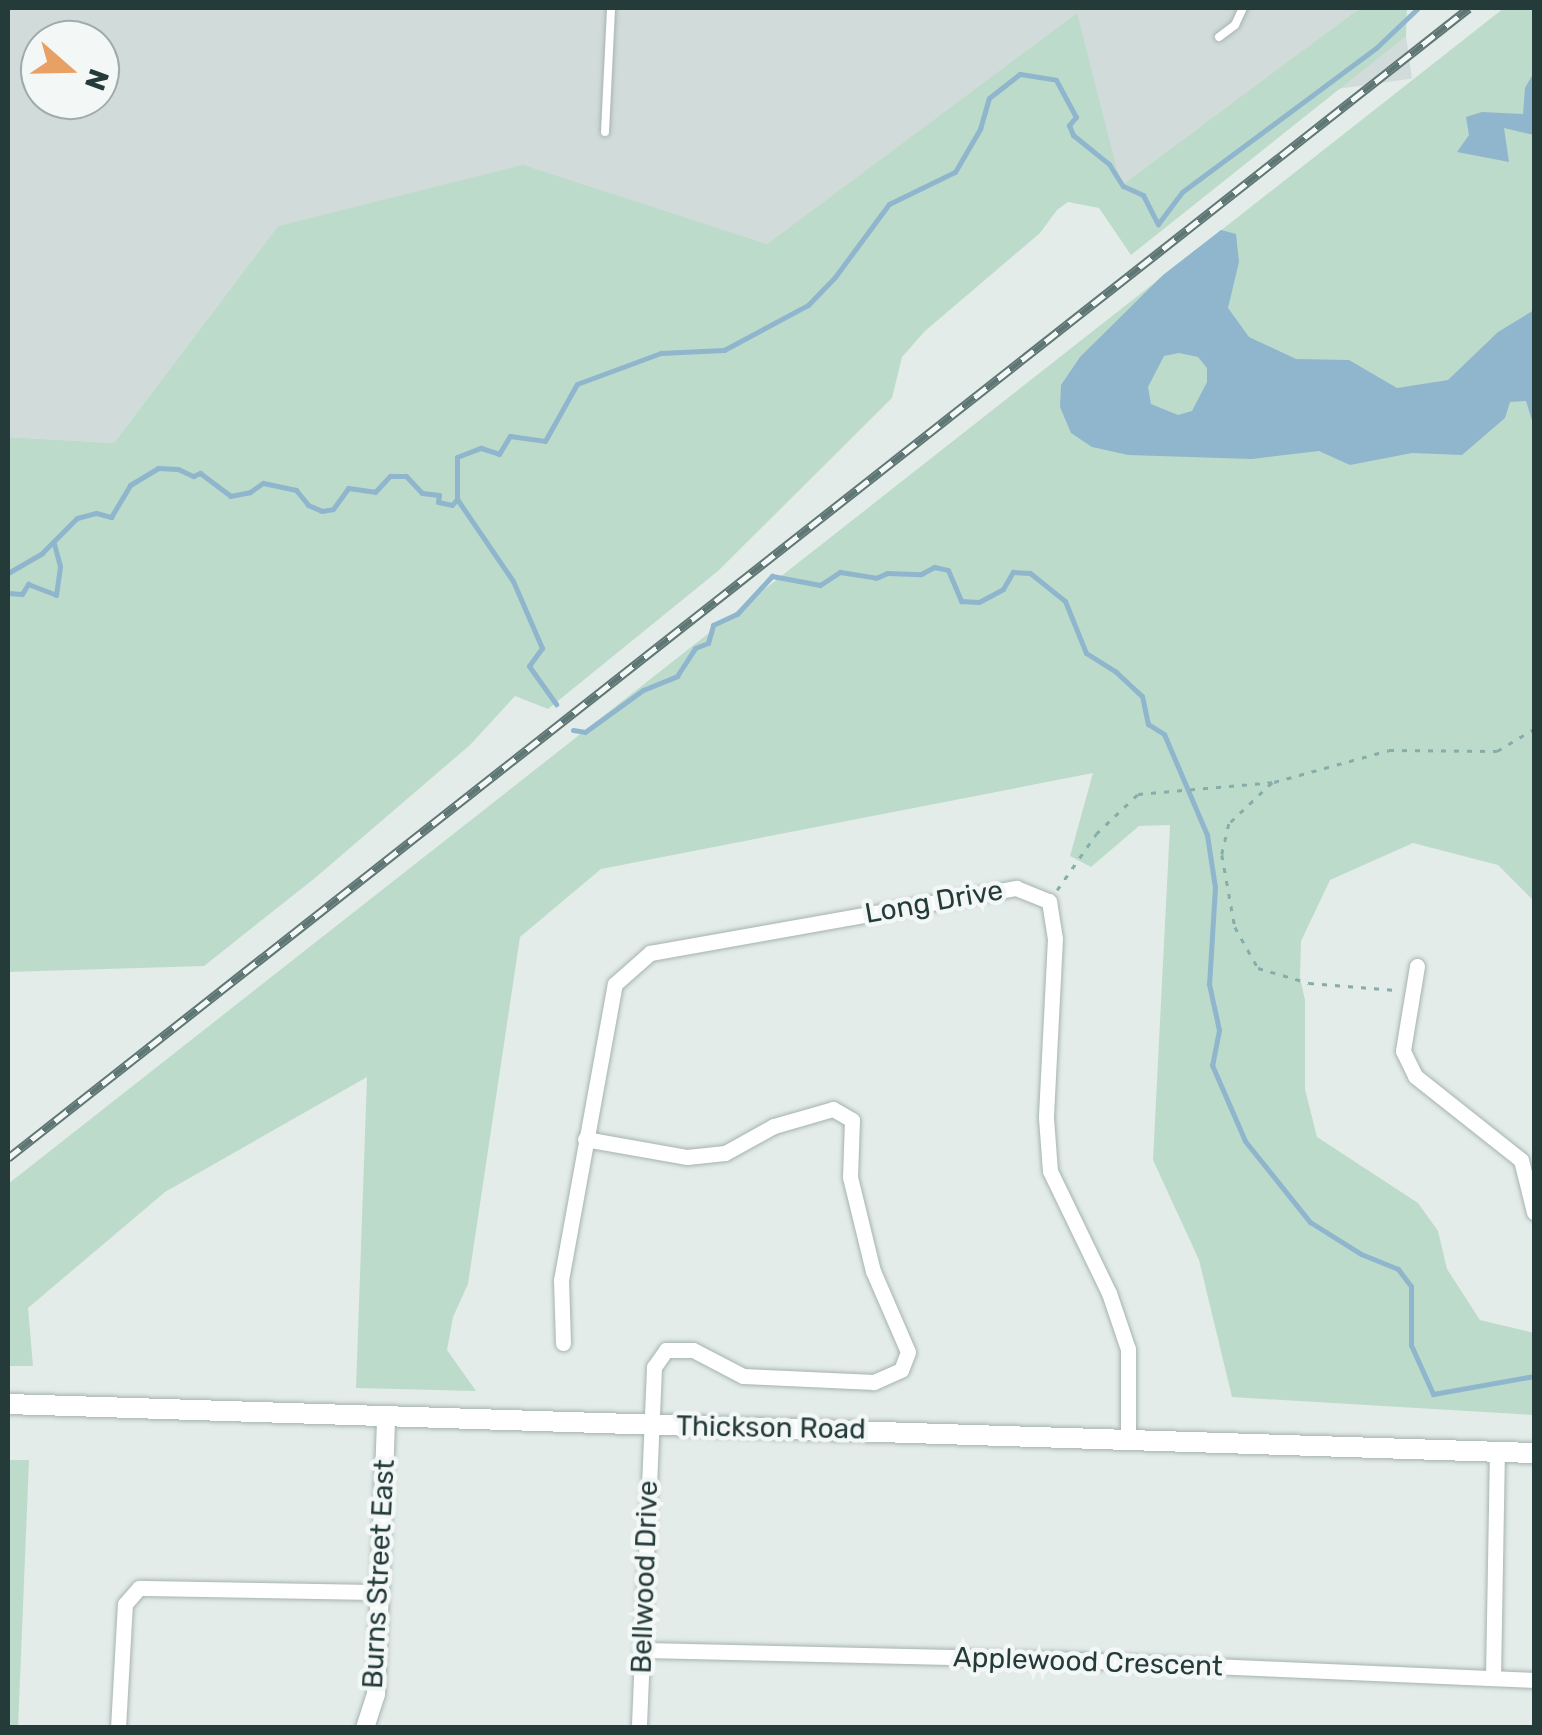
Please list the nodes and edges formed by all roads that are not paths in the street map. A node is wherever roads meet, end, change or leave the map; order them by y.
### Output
1 (611, 8) edge
2 (1242, 8) edge
3 (1220, 37) dead end
4 (606, 132) dead end
5 (1416, 966) dead end
6 (585, 1140) junction
7 (1534, 1150) edge
8 (1520, 1160) junction
9 (1534, 1212) edge
10 (563, 1343) dead end
11 (8, 1404) edge
12 (386, 1418) junction
13 (651, 1426) junction
14 (1128, 1438) junction
15 (1497, 1452) junction
16 (1534, 1453) edge
17 (380, 1592) junction
18 (642, 1650) junction
19 (1493, 1678) junction
20 (1534, 1680) edge
21 (118, 1728) edge
22 (364, 1728) edge
23 (639, 1728) edge

1 - 4 lane
2 - 3 lane
5 - 8 street
6 - 10 street, Long Drive
6 - 13 street, Bellwood Drive
6 - 14 street, Long Drive
7 - 8 street
8 - 9 street
11 - 12 main road, Thickson Road
12 - 13 main road, Thickson Road
12 - 17 street, Burns Street East
13 - 14 main road, Thickson Road
13 - 18 street, Bellwood Drive
14 - 15 main road, Thickson Road
15 - 16 main road, Thickson Road
15 - 19 street
17 - 21 street
17 - 22 street, Burns Street East
18 - 19 street, Applewood Crescent
18 - 23 street, Bellwood Drive
19 - 20 street, Applewood Crescent

